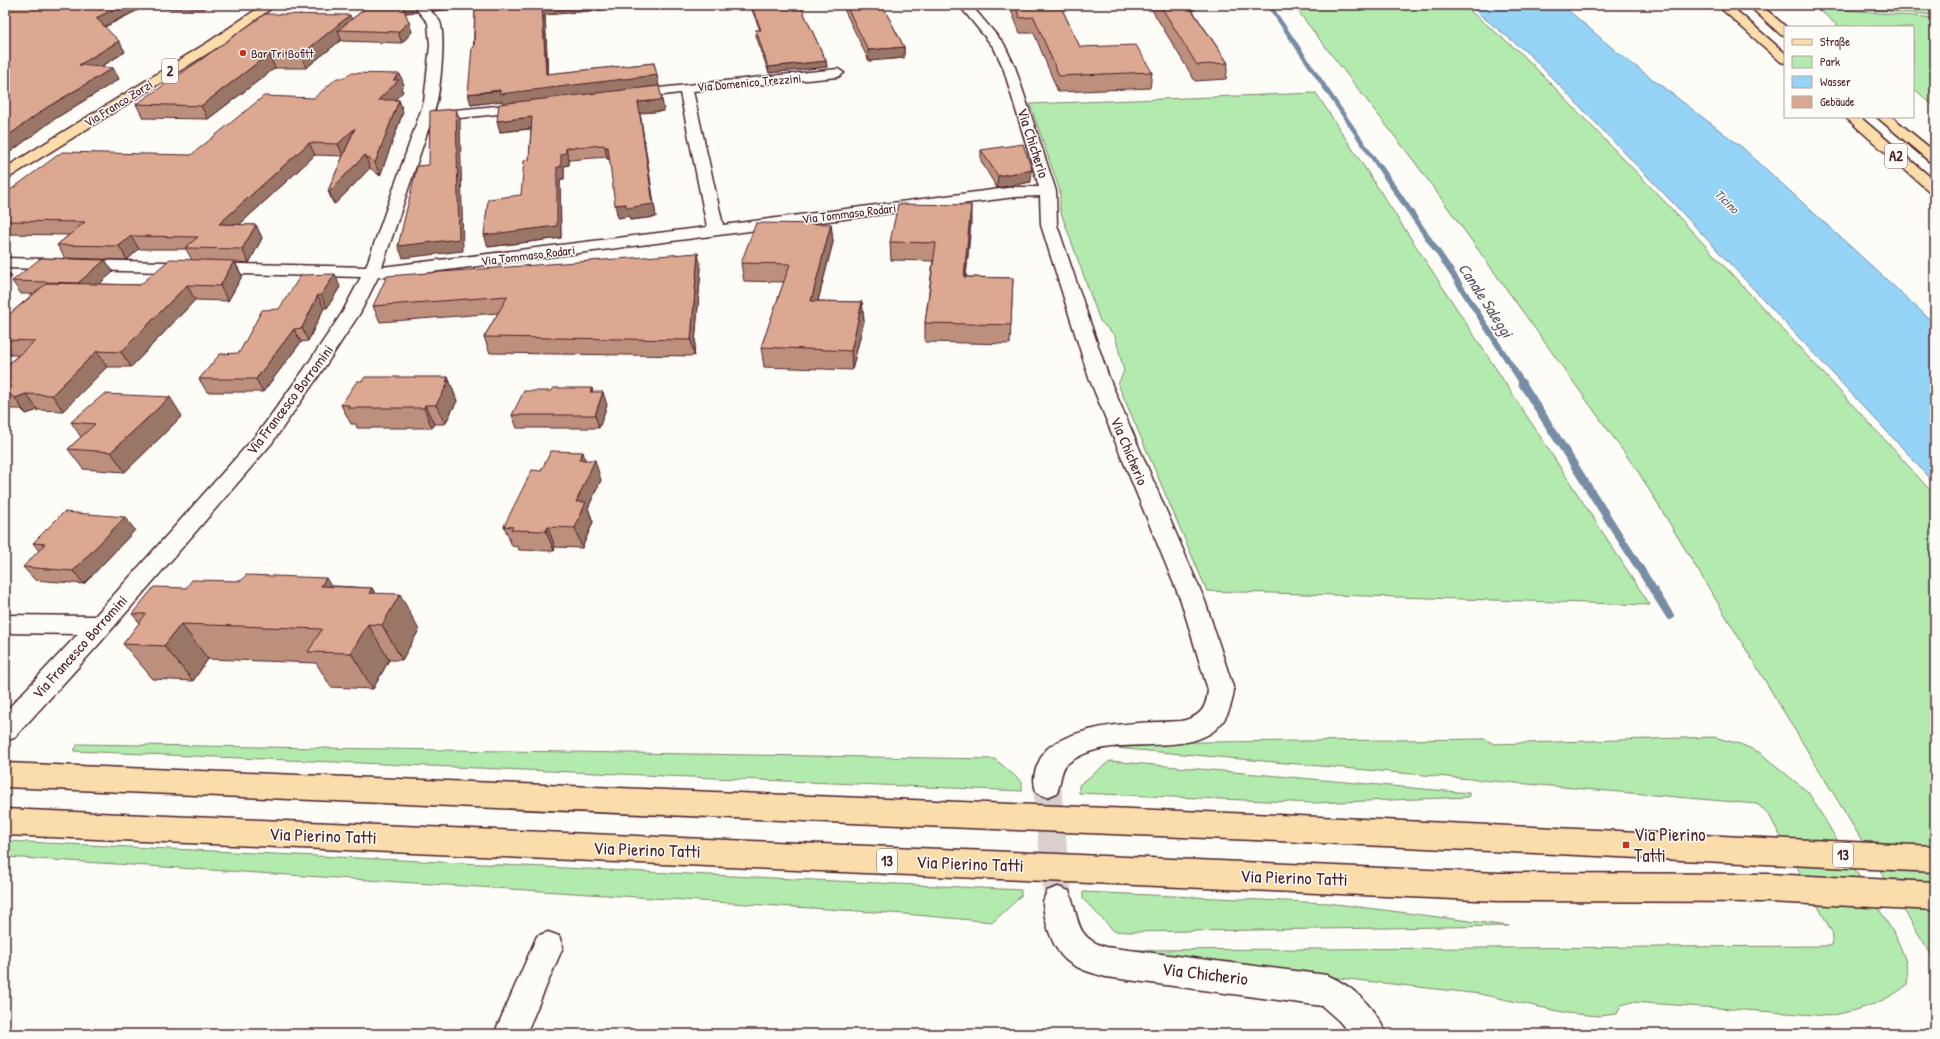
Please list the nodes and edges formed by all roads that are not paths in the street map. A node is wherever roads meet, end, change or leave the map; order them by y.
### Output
1 (270, 5) edge
2 (419, 5) edge
3 (965, 5) edge
4 (1723, 5) edge
5 (1754, 5) edge
6 (1784, 31) edge
7 (1784, 58) edge
8 (838, 73) dead end
9 (686, 88) junction
10 (618, 96) edge
11 (542, 106) edge
12 (425, 117) junction
13 (1853, 118) edge
14 (1885, 118) edge
15 (1932, 156) edge
16 (5, 174) edge
17 (1935, 189) edge
18 (1048, 191) junction
19 (716, 231) junction
20 (5, 262) edge
21 (372, 273) junction
22 (5, 624) edge
23 (99, 625) junction
24 (5, 730) edge
25 (5, 774) edge
26 (1047, 785) tunnel mouth
27 (5, 822) edge
28 (1935, 859) edge
29 (1935, 896) edge
30 (1058, 901) tunnel mouth
31 (548, 947) dead end
32 (510, 1034) edge
33 (1370, 1034) edge

1 - 16 main road, Via Franco Zorzi / 2
2 - 12 street, Via Francesco Borromini
3 - 18 street, Via Chicherio
4 - 7 main road
5 - 6 main road
8 - 9 street, Via Domenico Trezzini
9 - 10 street
9 - 19 street, Via Domenico Trezzini
11 - 12 street
12 - 21 street, Via Francesco Borromini
13 - 17 main road, A2
14 - 15 main road, A2
18 - 19 street, Via Tommaso Rodari
18 - 26 street, Via Chicherio
19 - 21 street, Via Tommaso Rodari
20 - 21 street, Via Tommaso Rodari
21 - 23 street, Via Francesco Borromini
22 - 23 street
23 - 24 street, Via Francesco Borromini
25 - 28 main road, 13
27 - 29 main road, Via Pierino Tatti / 13
30 - 33 street, Via Chicherio
31 - 32 street

